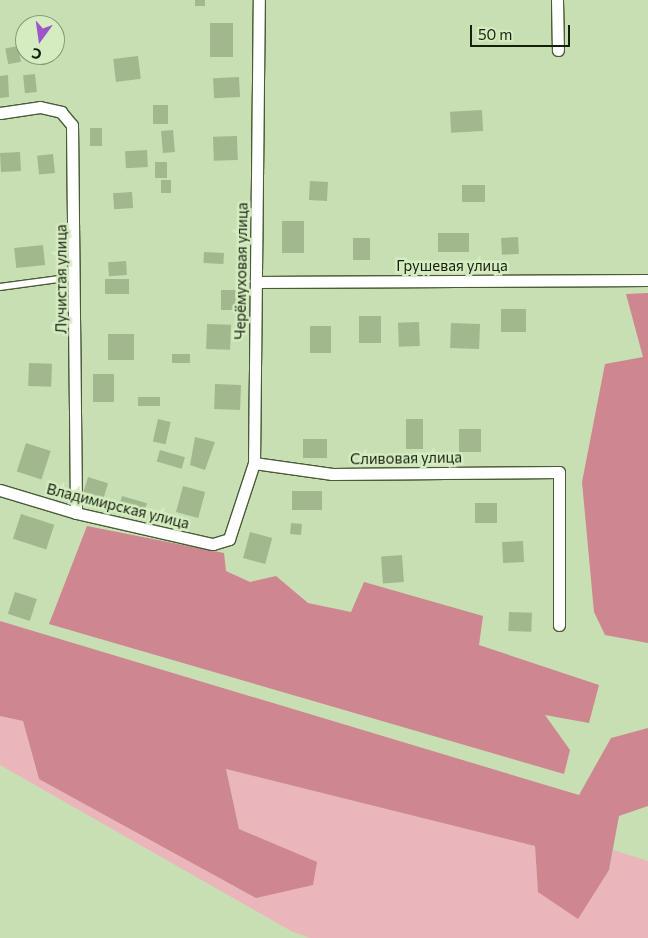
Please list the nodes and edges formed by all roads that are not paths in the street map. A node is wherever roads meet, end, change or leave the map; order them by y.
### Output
1 (258, 0) edge
2 (557, 0) edge
3 (558, 50) dead end
4 (0, 113) edge
5 (76, 277) junction
6 (648, 280) edge
7 (256, 282) junction
8 (0, 287) edge
9 (254, 463) junction
10 (0, 490) edge
11 (76, 513) junction
12 (229, 539) joint
13 (559, 626) dead end

1 - 7 street, Черёмуховая улица
2 - 3 street
4 - 5 street, Лучистая улица
5 - 8 lane
5 - 11 street, Лучистая улица
6 - 7 street, Грушевая улица
7 - 9 street, Черёмуховая улица
9 - 12 street, Черёмуховая улица
9 - 13 street, Сливовая улица
10 - 11 street, Владимирская улица
11 - 12 street, Владимирская улица

